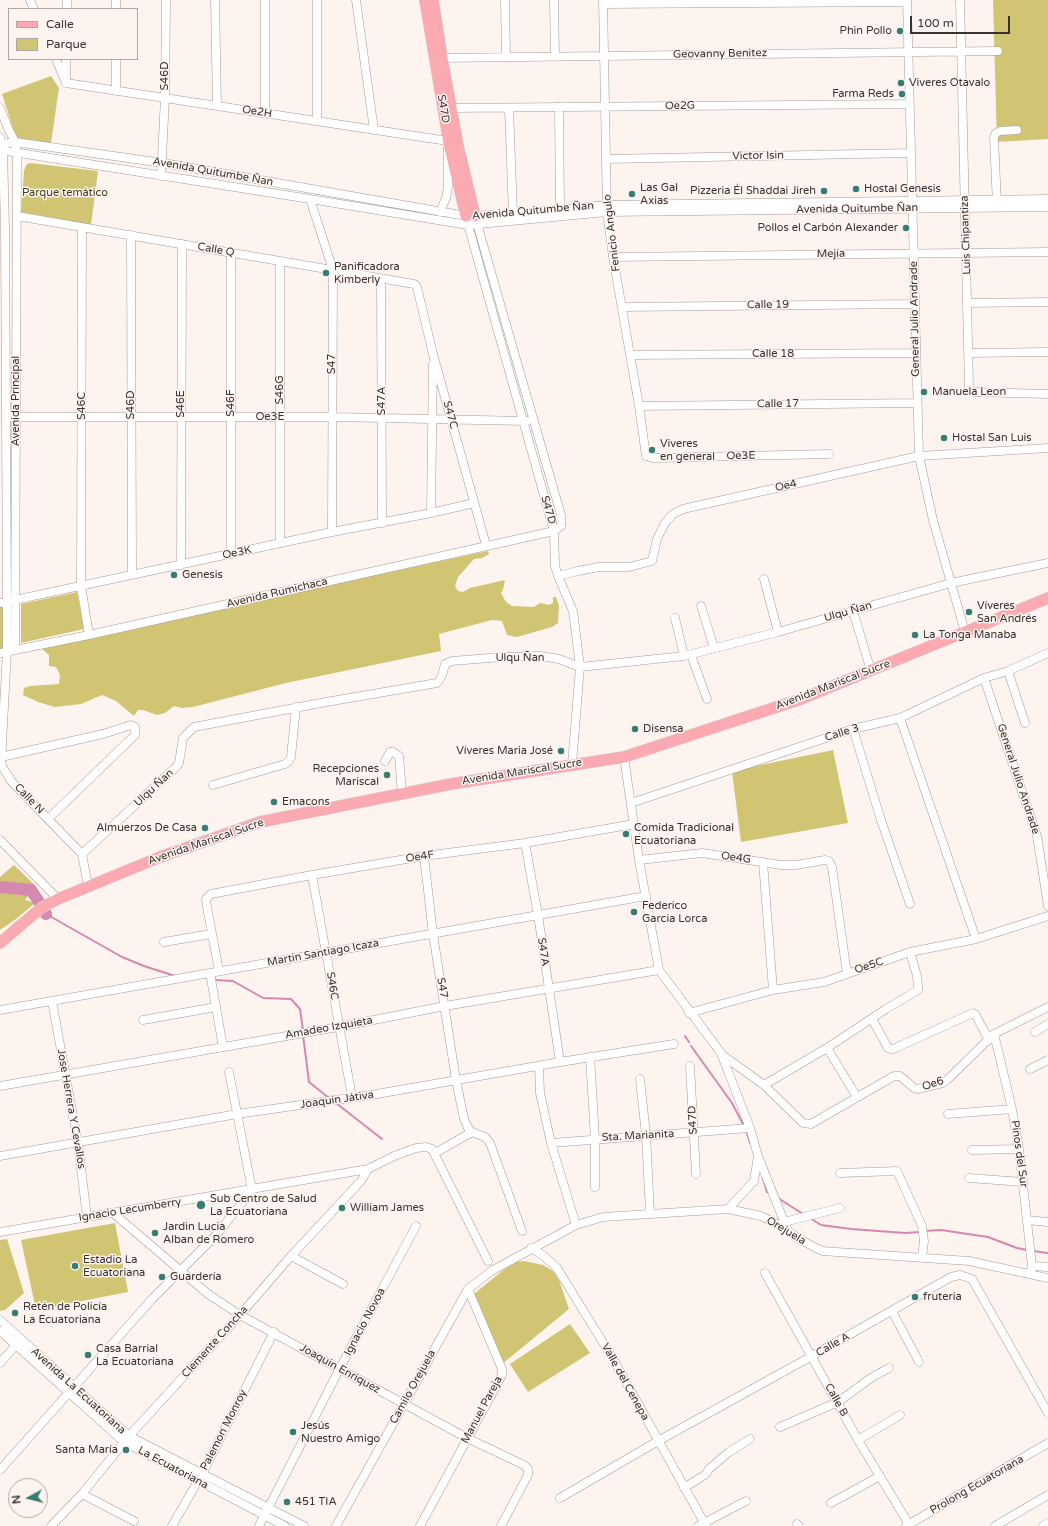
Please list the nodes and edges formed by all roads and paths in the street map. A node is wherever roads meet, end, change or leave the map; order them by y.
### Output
1 (166, 0) edge
2 (216, 0) edge
3 (265, 0) edge
4 (317, 0) edge
5 (356, 0) edge
6 (425, 0) edge
7 (433, 0) edge
8 (505, 0) edge
9 (554, 0) edge
10 (960, 0) edge
11 (907, 1) edge
12 (603, 2) edge
13 (432, 19) junction
14 (998, 51) dead end
15 (908, 52) junction
16 (961, 52) junction
17 (555, 56) junction
18 (604, 56) junction
19 (506, 57) junction
20 (442, 58) junction
21 (56, 60) edge
22 (66, 60) edge
23 (116, 60) edge
24 (66, 83) junction
25 (116, 91) junction
26 (165, 98) junction
27 (910, 104) junction
28 (217, 106) junction
29 (559, 107) junction
30 (605, 107) junction
31 (0, 108) edge
32 (451, 108) junction
33 (509, 108) junction
34 (265, 113) junction
35 (317, 121) junction
36 (374, 130) junction
37 (1017, 130) dead end
38 (15, 142) junction
39 (448, 142) junction
40 (1, 144) edge
41 (17, 153) junction
42 (911, 153) junction
43 (606, 159) junction
44 (163, 164) junction
45 (162, 176) junction
46 (310, 199) junction
47 (1048, 199) edge
48 (965, 204) junction
49 (997, 204) junction
50 (912, 205) junction
51 (1048, 207) edge
52 (607, 209) junction
53 (560, 210) junction
54 (440, 212) junction
55 (513, 214) junction
56 (17, 216) junction
57 (472, 220) junction
58 (82, 227) junction
59 (3, 228) edge
60 (131, 236) junction
61 (182, 244) junction
62 (1048, 252) edge
63 (231, 253) junction
64 (914, 253) junction
65 (966, 253) junction
66 (613, 257) junction
67 (280, 261) junction
68 (333, 270) junction
69 (381, 279) junction
70 (414, 284) joint
71 (1048, 302) edge
72 (967, 303) junction
73 (914, 304) junction
74 (622, 307) junction
75 (3, 333) edge
76 (16, 333) junction
77 (1048, 352) edge
78 (969, 353) junction
79 (433, 354) junction
80 (916, 354) junction
81 (630, 355) junction
82 (1048, 394) edge
83 (917, 403) junction
84 (639, 406) junction
85 (6, 417) junction
86 (16, 417) junction
87 (82, 417) junction
88 (131, 417) junction
89 (181, 417) junction
90 (231, 417) junction
91 (280, 417) junction
92 (332, 417) junction
93 (382, 418) junction
94 (432, 419) junction
95 (451, 419) junction
96 (522, 421) junction
97 (534, 421) junction
98 (1048, 448) edge
99 (829, 454) dead end
100 (919, 456) junction
101 (654, 458) joint
102 (3, 490) edge
103 (474, 503) junction
104 (431, 513) junction
105 (382, 523) junction
106 (554, 531) junction
107 (332, 532) junction
108 (280, 543) junction
109 (486, 545) junction
110 (231, 554) junction
111 (1048, 563) edge
112 (181, 565) junction
113 (132, 575) junction
114 (558, 576) junction
115 (764, 579) dead end
116 (951, 583) junction
117 (81, 586) junction
118 (1048, 598) edge
119 (8, 602) edge
120 (701, 606) dead end
121 (853, 611) junction
122 (675, 618) dead end
123 (778, 632) junction
124 (965, 632) junction
125 (89, 635) junction
126 (714, 648) junction
127 (15, 649) junction
128 (3, 652) edge
129 (1048, 653) edge
130 (688, 655) junction
131 (580, 667) junction
132 (870, 671) junction
133 (1008, 671) junction
134 (984, 678) junction
135 (707, 700) dead end
136 (296, 707) junction
137 (900, 718) junction
138 (1025, 723) dead end
139 (853, 729) junction
140 (1, 757) junction
141 (624, 757) junction
142 (385, 761) dead end
143 (572, 764) junction
144 (213, 785) dead end
145 (402, 793) junction
146 (631, 803) junction
147 (48, 819) junction
148 (634, 824) junction
149 (0, 840) edge
150 (524, 843) junction
151 (82, 854) junction
152 (424, 856) junction
153 (640, 860) junction
154 (763, 862) junction
155 (312, 875) junction
156 (88, 886) junction
157 (646, 896) junction
158 (58, 899) junction
159 (910, 904) dead end
160 (1048, 906) edge
161 (538, 915) junction
162 (1048, 916) edge
163 (211, 934) junction
164 (433, 934) junction
165 (976, 939) junction
166 (164, 942) dead end
167 (0, 943) edge
168 (327, 952) junction
169 (910, 952) junction
170 (659, 970) junction
171 (219, 971) junction
172 (846, 974) junction
173 (211, 976) junction
174 (549, 988) junction
175 (773, 990) junction
176 (52, 1001) junction
177 (445, 1006) junction
178 (216, 1007) junction
179 (1048, 1007) edge
180 (0, 1010) edge
181 (690, 1013) junction
182 (872, 1019) junction
183 (144, 1020) dead end
184 (1048, 1024) edge
185 (338, 1027) junction
186 (1034, 1032) dead end
187 (992, 1037) junction
188 (674, 1044) dead end
189 (223, 1047) junction
190 (827, 1048) junction
191 (721, 1053) junction
192 (590, 1057) junction
193 (1048, 1060) edge
194 (560, 1062) junction
195 (539, 1066) junction
196 (690, 1066) dead end
197 (1030, 1069) dead end
198 (229, 1072) dead end
199 (66, 1075) junction
200 (640, 1079) dead end
201 (456, 1080) junction
202 (764, 1085) junction
203 (0, 1086) edge
204 (857, 1097) junction
205 (352, 1098) junction
206 (1012, 1109) junction
207 (237, 1114) junction
208 (948, 1114) dead end
209 (750, 1128) junction
210 (472, 1132) junction
211 (693, 1133) junction
212 (646, 1135) junction
213 (595, 1139) junction
214 (78, 1143) junction
215 (551, 1143) junction
216 (1019, 1149) junction
217 (972, 1150) dead end
218 (0, 1156) edge
219 (758, 1156) junction
220 (437, 1157) junction
221 (368, 1169) junction
222 (840, 1173) dead end
223 (696, 1174) dead end
224 (969, 1178) dead end
225 (1023, 1182) junction
226 (596, 1187) dead end
227 (252, 1190) junction
228 (840, 1208) dead end
229 (728, 1209) junction
230 (113, 1213) junction
231 (650, 1213) junction
232 (87, 1217) junction
233 (1027, 1220) junction
234 (1048, 1222) edge
235 (576, 1225) junction
236 (416, 1226) dead end
237 (786, 1226) junction
238 (522, 1231) dead end
239 (0, 1232) edge
240 (531, 1248) junction
241 (291, 1256) junction
242 (922, 1257) junction
243 (488, 1261) dead end
244 (1048, 1267) edge
245 (180, 1270) junction
246 (1031, 1270) junction
247 (765, 1273) dead end
248 (1048, 1278) edge
249 (343, 1284) dead end
250 (468, 1289) junction
251 (892, 1311) junction
252 (240, 1315) junction
253 (0, 1320) edge
254 (0, 1330) edge
255 (274, 1332) junction
256 (16, 1345) junction
257 (812, 1356) junction
258 (919, 1362) dead end
259 (0, 1363) edge
260 (340, 1368) junction
261 (889, 1368) dead end
262 (71, 1390) junction
263 (838, 1402) junction
264 (403, 1404) junction
265 (1048, 1413) edge
266 (900, 1415) dead end
267 (780, 1427) dead end
268 (467, 1438) junction
269 (126, 1439) junction
270 (750, 1439) dead end
271 (858, 1440) junction
272 (658, 1441) junction
273 (1048, 1443) edge
274 (0, 1470) edge
275 (202, 1474) junction
276 (880, 1476) junction
277 (197, 1482) junction
278 (684, 1488) junction
279 (82, 1494) junction
280 (1048, 1495) edge
281 (560, 1498) dead end
282 (746, 1501) dead end
283 (831, 1504) dead end
284 (266, 1511) junction
285 (134, 1521) dead end
286 (1048, 1523) edge
287 (703, 1525) edge
288 (51, 1526) edge
289 (172, 1526) edge
290 (259, 1526) edge
291 (285, 1526) edge
292 (304, 1526) edge
293 (336, 1526) edge
294 (420, 1526) edge
295 (501, 1526) edge
296 (908, 1526) edge
297 (994, 1526) edge
298 (1043, 1526) edge

1 - 26 street, S46D
2 - 28 street
3 - 34 street
4 - 35 street
5 - 36 street
6 - 13 main road, S47D
7 - 13 main road, S47D
8 - 19 street
9 - 17 street
10 - 16 street, Luis Chipantiza
11 - 12 street
11 - 15 street, General Julio Andrade
12 - 18 street, Fenicio Angulo
13 - 20 main road, S47D
13 - 39 main road, S47D
14 - 16 street, Geovanny Benitez
15 - 16 street, Geovanny Benitez
15 - 18 street, Geovanny Benitez
15 - 27 street, General Julio Andrade
16 - 48 street, Luis Chipantiza
17 - 18 street, Geovanny Benitez
17 - 19 street, Geovanny Benitez
18 - 30 street, Fenicio Angulo
19 - 20 street, Geovanny Benitez
20 - 32 main road, S47D
21 - 24 street
22 - 24 street
23 - 25 street
24 - 25 street, Oe2H
25 - 26 street, Oe2H
26 - 28 street, Oe2H
26 - 44 street, S46D
27 - 30 street, Oe2G
27 - 42 street, General Julio Andrade
28 - 34 street, Oe2H
29 - 30 street, Oe2G
29 - 33 street, Oe2G
29 - 53 street
30 - 43 street, Fenicio Angulo
31 - 38 street, Avenida Principal
32 - 33 street, Oe2G
32 - 57 main road, S47D
33 - 55 street
34 - 35 street, Oe2H
35 - 36 street, Oe2H
36 - 39 street, Oe2H
37 - 49 street
38 - 40 street, Avenida Quitumbe Ñan
38 - 41 street, Avenida Principal
38 - 44 street, Avenida Quitumbe Ñan
39 - 54 street
39 - 57 main road, S47D
40 - 41 street, Avenida Quitumbe Ñan
40 - 59 street, Avenida Principal
41 - 45 street, Avenida Quitumbe Ñan
41 - 56 street, Avenida Principal
42 - 43 street, Victor Isin
42 - 50 street, General Julio Andrade
43 - 52 street, Fenicio Angulo
44 - 45 street, S46D
44 - 54 street, Avenida Quitumbe Ñan
45 - 46 street, Avenida Quitumbe Ñan
46 - 57 street, Avenida Quitumbe Ñan
46 - 68 street, S47
47 - 49 street, Avenida Quitumbe Ñan
48 - 49 street, Avenida Quitumbe Ñan
48 - 50 street, Avenida Quitumbe Ñan
48 - 65 street, Luis Chipantiza
49 - 51 street, Avenida Quitumbe Ñan
50 - 52 street, Avenida Quitumbe Ñan
50 - 64 street, General Julio Andrade
52 - 53 street, Avenida Quitumbe Ñan
52 - 57 street, Avenida Quitumbe Ñan
52 - 66 street, Fenicio Angulo
53 - 55 street, Avenida Quitumbe Ñan
54 - 57 street, Avenida Quitumbe Ñan
55 - 57 street, Avenida Quitumbe Ñan
56 - 58 street, Calle Q
56 - 76 street, Avenida Principal
57 - 96 street, S47D
57 - 97 street, S47D
58 - 60 street, Calle Q
58 - 87 street, S46C
59 - 75 street, Avenida Principal
60 - 61 street, Calle Q
60 - 88 street, S46D
61 - 63 street, Calle Q
61 - 89 street, S46E
62 - 65 street, Mejía
63 - 67 street, Calle Q
63 - 90 street, S46F
64 - 65 street, Mejía
64 - 66 street, Mejía
64 - 73 street, General Julio Andrade
65 - 72 street, Luis Chipantiza
66 - 74 street, Fenicio Angulo
67 - 68 street, Calle Q
67 - 91 street, S46G
68 - 69 street, Calle Q
68 - 92 street, S47
69 - 70 street, Calle Q
69 - 93 street, S47A
70 - 79 street, S47C
71 - 72 street
72 - 78 street, Luis Chipantiza
73 - 74 street, Calle 19
73 - 80 street, General Julio Andrade
74 - 81 street, Fenicio Angulo
75 - 76 street
75 - 85 street, Avenida Principal
76 - 86 street, Avenida Principal
77 - 78 street
78 - 82 street, Luis Chipantiza
79 - 94 street
79 - 95 street, S47C
80 - 81 street, Calle 18
80 - 83 street, General Julio Andrade
81 - 84 street, Fenicio Angulo
83 - 84 street, Calle 17
83 - 100 street, General Julio Andrade
84 - 101 street, Fenicio Angulo
85 - 86 street, Oe3E
85 - 102 street, Avenida Principal
86 - 87 street, Oe3E
86 - 119 street, Avenida Principal
87 - 88 street, Oe3E
87 - 117 street, S46C
88 - 89 street, Oe3E
88 - 113 street, S46D
89 - 90 street, Oe3E
89 - 112 street, S46E
90 - 91 street, Oe3E
90 - 110 street, S46F
91 - 92 street, Oe3E
91 - 108 street, S46G
92 - 93 street, Oe3E
92 - 107 street, S47
93 - 94 street, Oe3E
93 - 105 street, S47A
94 - 95 street, Oe3E
94 - 104 street
95 - 96 street, Oe3E
95 - 103 street, S47C
96 - 97 street, Oe3E
96 - 106 street, S47D
97 - 106 street, S47D
98 - 100 street, Oe4
99 - 101 street, Oe3E
100 - 114 street, Oe4
100 - 116 street, General Julio Andrade
102 - 119 street, Avenida Principal
103 - 104 street, Oe3K
103 - 109 street, S47C
104 - 105 street, Oe3K
105 - 107 street, Oe3K
106 - 109 street, Avenida Rumichaca
106 - 114 street
107 - 108 street, Oe3K
108 - 110 street, Oe3K
109 - 125 street, Avenida Rumichaca
110 - 112 street, Oe3K
111 - 116 street, Ulqu Ñan
112 - 113 street, Oe3K
113 - 117 street, Oe3K
114 - 131 street
115 - 123 street
116 - 121 street, Ulqu Ñan
116 - 124 street, General Julio Andrade
117 - 119 street, Oe3K
117 - 125 street, S46C
118 - 124 main road, Avenida Mariscal Sucre
119 - 127 street, Avenida Principal
119 - 128 street, Avenida Principal
120 - 126 street
121 - 123 street, Ulqu Ñan
121 - 132 street
122 - 130 street
123 - 126 street, Ulqu Ñan
124 - 132 main road, Avenida Mariscal Sucre
125 - 127 street, Avenida Rumichaca
126 - 130 street, Ulqu Ñan
127 - 128 street, Avenida Rumichaca
128 - 140 street, Calle N
129 - 133 street, Calle 3
130 - 131 street, Ulqu Ñan
130 - 135 street
131 - 136 street, Ulqu Ñan
131 - 143 street
132 - 141 main road, Avenida Mariscal Sucre
133 - 134 street, Calle 3
133 - 138 street
134 - 137 street, Calle 3
134 - 160 street, General Julio Andrade
136 - 144 street
136 - 151 street, Ulqu Ñan
137 - 139 street, Calle 3
137 - 165 street
139 - 146 street, Calle 3
139 - 159 street
140 - 147 street, Calle N
140 - 147 street
141 - 143 main road, Avenida Mariscal Sucre
141 - 146 street
142 - 145 street
143 - 145 main road, Avenida Mariscal Sucre
145 - 156 main road, Avenida Mariscal Sucre
146 - 148 street
147 - 151 street, Calle N
148 - 150 street, Oe4F
148 - 153 street
149 - 158 street
150 - 152 street, Oe4F
150 - 161 street, S47A
151 - 156 street
152 - 155 street, Oe4F
152 - 164 street, S47
153 - 154 street, Oe4G
153 - 157 street
154 - 172 street, Oe4G
154 - 175 street
155 - 163 street, Oe4F
155 - 168 street, S46C
156 - 158 main road, Avenida Mariscal Sucre
157 - 161 street, Martin Santiago Icaza
157 - 170 street
158 - 167 main road, Avenida Mariscal Sucre
161 - 164 street, Martin Santiago Icaza
161 - 174 street, S47A
162 - 165 street, Oe5C
163 - 166 street
163 - 171 street
164 - 168 street, Martin Santiago Icaza
164 - 177 street, S47
165 - 169 street, Oe5C
168 - 171 street, Martin Santiago Icaza
168 - 185 street, S46C
169 - 172 street, Oe5C
169 - 182 street
170 - 174 street, Amadeo Izquieta
170 - 181 street
171 - 173 street, Martin Santiago Icaza
172 - 175 street, Oe5C
173 - 176 street, Martin Santiago Icaza
173 - 178 street
174 - 177 street, Amadeo Izquieta
174 - 194 street, S47A
175 - 181 street, Oe5C
176 - 180 street, Martin Santiago Icaza
176 - 199 street, Jose Herrera Y Cevallos
177 - 185 street, Amadeo Izquieta
177 - 201 street, S47
178 - 183 street
178 - 189 street
179 - 187 street, Oe6
181 - 191 street
182 - 187 street, Pinos del Sur
182 - 190 street
184 - 186 street
185 - 189 street, Amadeo Izquieta
185 - 205 street, S46C
187 - 204 street, Oe6
187 - 206 street, Pinos del Sur
188 - 192 street, Joaquín Játiva
189 - 199 street, Amadeo Izquieta
190 - 202 street
190 - 204 street
191 - 202 street
191 - 209 street
192 - 194 street, Joaquín Játiva
192 - 213 street
193 - 197 street
194 - 195 street, Joaquín Játiva
195 - 201 street, Joaquín Játiva
195 - 215 street
196 - 211 street, S47D
198 - 207 street
199 - 203 street, Amadeo Izquieta
199 - 214 street, Jose Herrera Y Cevallos
200 - 212 street
201 - 205 street, Joaquín Játiva
201 - 210 street, S47
202 - 204 street, Oe6
205 - 207 street, Joaquín Játiva
206 - 208 street
206 - 216 street, Pinos del Sur
207 - 214 street, Joaquín Játiva
207 - 227 street
209 - 211 street, Sta. Marianita
209 - 219 street
210 - 220 street
210 - 238 street
211 - 212 street, Sta. Marianita
211 - 223 street, S47D
212 - 213 street, Sta. Marianita
212 - 231 street
213 - 215 street, Sta. Marianita
213 - 226 street
214 - 218 street, Joaquín Játiva
214 - 232 street, Jose Herrera Y Cevallos
215 - 235 street
216 - 217 street
216 - 225 street, Pinos del Sur
219 - 229 street
219 - 237 street
220 - 221 street
220 - 243 street
221 - 227 street, Ignacio Lecumberry
221 - 241 street, Clemente Concha
222 - 242 street
224 - 225 street
225 - 233 street, Pinos del Sur
227 - 230 street, Ignacio Lecumberry
227 - 245 street
228 - 237 street
229 - 231 street, Orejuela
229 - 237 street, Orejuela
230 - 232 street, Ignacio Lecumberry
230 - 245 street, Joaquin Enriquez
231 - 235 street, Orejuela
232 - 239 street, Ignacio Lecumberry
233 - 234 street
233 - 246 street, Pinos del Sur
235 - 240 street, Orejuela
236 - 260 street, Ignacio Novoa
237 - 242 street, Orejuela
240 - 250 street, Orejuela
240 - 272 street, Valle del Cenepa
241 - 249 street
241 - 252 street, Clemente Concha
242 - 246 street, Orejuela
244 - 246 street
245 - 252 street, Joaquin Enriquez
245 - 262 street
246 - 248 street, Orejuela
247 - 257 street, Calle B
250 - 264 street, Camilo Orejuela
250 - 268 street, Manuel Pareja
251 - 257 street, Calle A
251 - 258 street
251 - 265 street, Calle A
252 - 255 street, Joaquin Enriquez
252 - 269 street, Clemente Concha
253 - 262 street, Avenida La Ecuatoriana
254 - 256 street
255 - 260 street, Joaquin Enriquez
255 - 275 street, Palemon Monroy
256 - 259 street
256 - 262 street
257 - 263 street, Calle B
257 - 272 street, Calle A
260 - 264 street, Joaquin Enriquez
260 - 284 street, Ignacio Novoa
261 - 263 street
262 - 269 street, Avenida La Ecuatoriana
262 - 274 street
263 - 267 street
263 - 271 street, Calle B
264 - 268 street, Joaquin Enriquez
264 - 293 street, Camilo Orejuela
266 - 271 street
268 - 294 street, Manuel Pareja
268 - 295 street, Joaquin Enriquez
269 - 275 street, Avenida La Ecuatoriana
269 - 277 street, La Ecuatoriana
269 - 279 street, Clemente Concha
270 - 278 street
271 - 276 street, Calle B
272 - 278 street, Valle del Cenepa
272 - 281 street, Calle A
273 - 296 street, Prolong Ecuatoriana
275 - 277 street, Palemon Monroy
275 - 284 street, Avenida La Ecuatoriana
276 - 283 street
276 - 296 street, Calle B
277 - 284 street, La Ecuatoriana
277 - 289 street, Palemon Monroy
278 - 287 street, Valle del Cenepa
279 - 285 street
279 - 288 street, Clemente Concha
280 - 297 street
282 - 287 street
284 - 290 street, Ignacio Novoa
284 - 291 street
284 - 292 street, La Ecuatoriana
286 - 298 street

